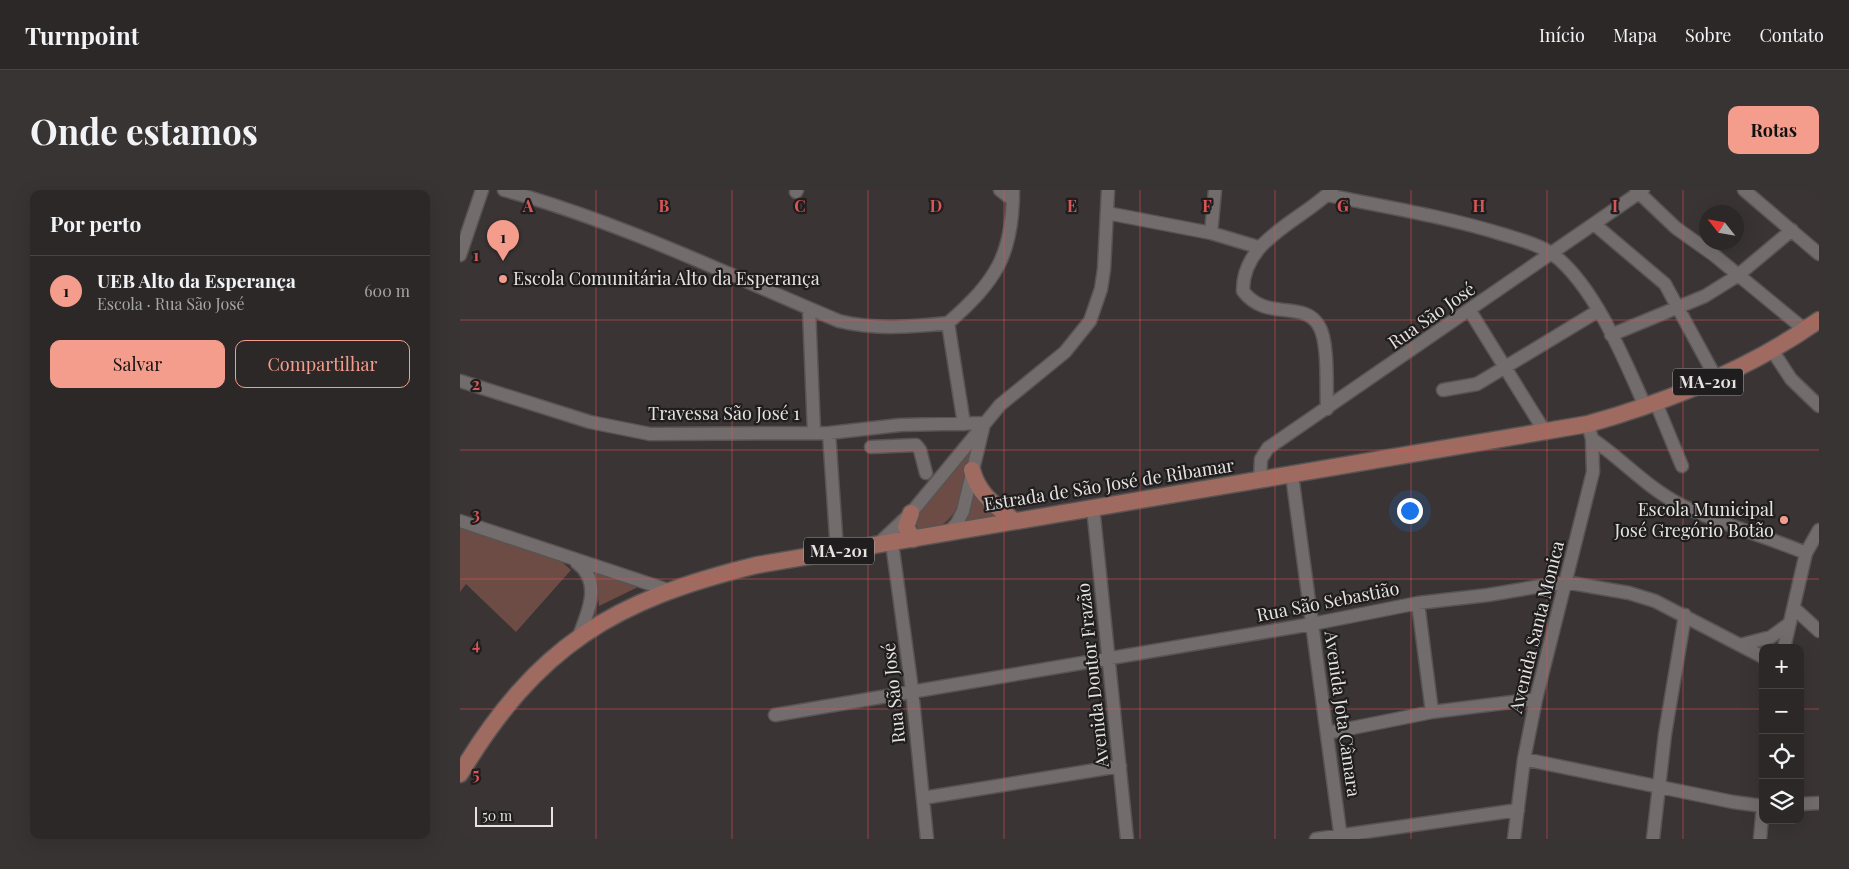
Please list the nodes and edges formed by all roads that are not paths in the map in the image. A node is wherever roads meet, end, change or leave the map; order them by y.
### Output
1 (482, 190) edge
2 (504, 190) edge
3 (1000, 190) edge
4 (1108, 190) edge
5 (1216, 190) edge
6 (1744, 190) edge
7 (1639, 191) edge
8 (1330, 193) edge
9 (1013, 195) edge
10 (1107, 213) junction
11 (1594, 224) junction
12 (1792, 230) junction
13 (1210, 233) junction
14 (1258, 247) junction
15 (1552, 254) junction
16 (1819, 254) edge
17 (460, 255) edge
18 (1737, 276) junction
19 (809, 309) junction
20 (1677, 309) junction
21 (1470, 311) junction
22 (1598, 312) junction
23 (1819, 320) edge
24 (948, 323) junction
25 (1805, 330) junction
26 (1610, 335) junction
27 (1772, 350) junction
28 (1506, 368) junction
29 (1716, 378) junction
30 (460, 381) edge
31 (1443, 390) dead end
32 (1651, 404) junction
33 (1819, 406) edge
34 (1327, 409) junction
35 (984, 423) junction
36 (964, 424) junction
37 (892, 426) junction
38 (814, 432) junction
39 (1545, 432) junction
40 (1590, 432) junction
41 (829, 433) junction
42 (893, 445) junction
43 (871, 447) dead end
44 (1682, 466) dead end
45 (972, 470) junction
46 (926, 473) dead end
47 (1292, 475) junction
48 (1260, 480) junction
49 (1094, 507) junction
50 (911, 513) junction
51 (1013, 520) junction
52 (460, 521) edge
53 (1819, 530) edge
54 (948, 533) junction
55 (912, 539) junction
56 (884, 544) junction
57 (837, 551) junction
58 (1806, 553) junction
59 (572, 559) junction
60 (1565, 582) junction
61 (668, 590) junction
62 (1418, 602) junction
63 (1795, 609) junction
64 (1685, 615) junction
65 (1790, 623) junction
66 (1312, 624) junction
67 (1819, 631) edge
68 (578, 638) junction
69 (1785, 644) edge
70 (1740, 645) junction
71 (1759, 655) edge
72 (1109, 658) junction
73 (912, 690) junction
74 (1536, 699) junction
75 (1432, 712) junction
76 (775, 715) dead end
77 (1327, 733) junction
78 (1524, 759) junction
79 (1120, 766) junction
80 (460, 774) edge
81 (1658, 786) junction
82 (923, 798) junction
83 (1819, 803) edge
84 (1804, 804) edge
85 (1759, 805) edge
86 (1518, 810) junction
87 (1761, 824) edge
88 (1341, 837) edge
89 (927, 839) edge
90 (1127, 839) edge
91 (1316, 839) edge
92 (1514, 839) edge
93 (1653, 839) edge
94 (1760, 839) edge

1 - 17 street
2 - 19 street
3 - 9 street
4 - 10 street
5 - 13 street
6 - 12 street
7 - 11 street, Rua São José
7 - 18 street
8 - 14 street
8 - 15 street
9 - 24 street
10 - 13 street
10 - 35 street
11 - 15 street, Rua São José
11 - 20 street
12 - 16 street
12 - 18 street
13 - 14 street
14 - 34 street
15 - 21 street, Rua São José
15 - 22 street
18 - 20 street
18 - 25 street
19 - 24 street
19 - 38 street
20 - 26 street
20 - 29 street
21 - 28 street
21 - 34 street, Rua São José
22 - 26 street
22 - 28 street
23 - 25 main road, Estrada de São José de Ribamar / MA-201
24 - 36 street
25 - 27 main road, Estrada de São José de Ribamar / MA-201
26 - 32 street
27 - 29 main road, Estrada de São José de Ribamar / MA-201
27 - 33 street
28 - 31 street
28 - 39 street
29 - 32 main road, Estrada de São José de Ribamar / MA-201
30 - 38 street, Travessa São José 1
32 - 40 main road, Estrada de São José de Ribamar / MA-201
32 - 44 street
34 - 48 street, Rua São José
35 - 36 street, Travessa São José 1
35 - 45 street
35 - 50 street
36 - 37 street, Travessa São José 1
37 - 41 street, Travessa São José 1
37 - 42 street
38 - 41 street, Travessa São José 1
39 - 40 main road, Estrada de São José de Ribamar / MA-201
39 - 47 main road, Estrada de São José de Ribamar / MA-201
40 - 58 street
40 - 60 street, Avenida Santa Monica
41 - 57 street
42 - 43 street
42 - 46 street
45 - 51 main road
45 - 54 street
47 - 48 main road, Estrada de São José de Ribamar / MA-201
47 - 66 street, Avenida Jota Câmara
48 - 49 main road, Estrada de São José de Ribamar / MA-201
49 - 51 main road, Estrada de São José de Ribamar / MA-201
49 - 72 street, Avenida Doutor Frazão
50 - 55 main road
50 - 56 street
51 - 54 main road, Estrada de São José de Ribamar / MA-201
52 - 59 street
53 - 58 street
54 - 55 main road, Estrada de São José de Ribamar / MA-201
55 - 56 main road, Estrada de São José de Ribamar / MA-201
56 - 57 main road, Estrada de São José de Ribamar / MA-201
56 - 73 street, Rua São José
57 - 61 main road, Estrada de São José de Ribamar / MA-201
58 - 63 street
59 - 61 street
59 - 68 street
60 - 62 street, Rua São Sebastião
60 - 64 street, Rua São Sebastião
60 - 74 street, Avenida Santa Monica
61 - 68 main road, Estrada de São José de Ribamar / MA-201
62 - 66 street, Rua São Sebastião
62 - 75 street
63 - 65 street
63 - 67 street
64 - 70 street, Rua São Sebastião
64 - 81 street
65 - 69 street
65 - 70 street
66 - 72 street, Rua São Sebastião
66 - 77 street, Avenida Jota Câmara
68 - 80 main road, Estrada de São José de Ribamar / MA-201
70 - 71 street, Rua São Sebastião
72 - 73 street, Rua São Sebastião
72 - 79 street, Avenida Doutor Frazão
73 - 76 street, Rua São Sebastião
73 - 82 street, Rua São José
74 - 75 street
74 - 78 street, Avenida Santa Monica
75 - 77 street
77 - 88 street, Avenida Jota Câmara
78 - 81 street
78 - 86 street, Avenida Santa Monica
79 - 82 street
79 - 90 street, Avenida Doutor Frazão
81 - 85 street
81 - 93 street
82 - 89 street, Rua São José
83 - 84 street
86 - 88 street
86 - 92 street, Avenida Santa Monica
87 - 94 street
88 - 91 street

